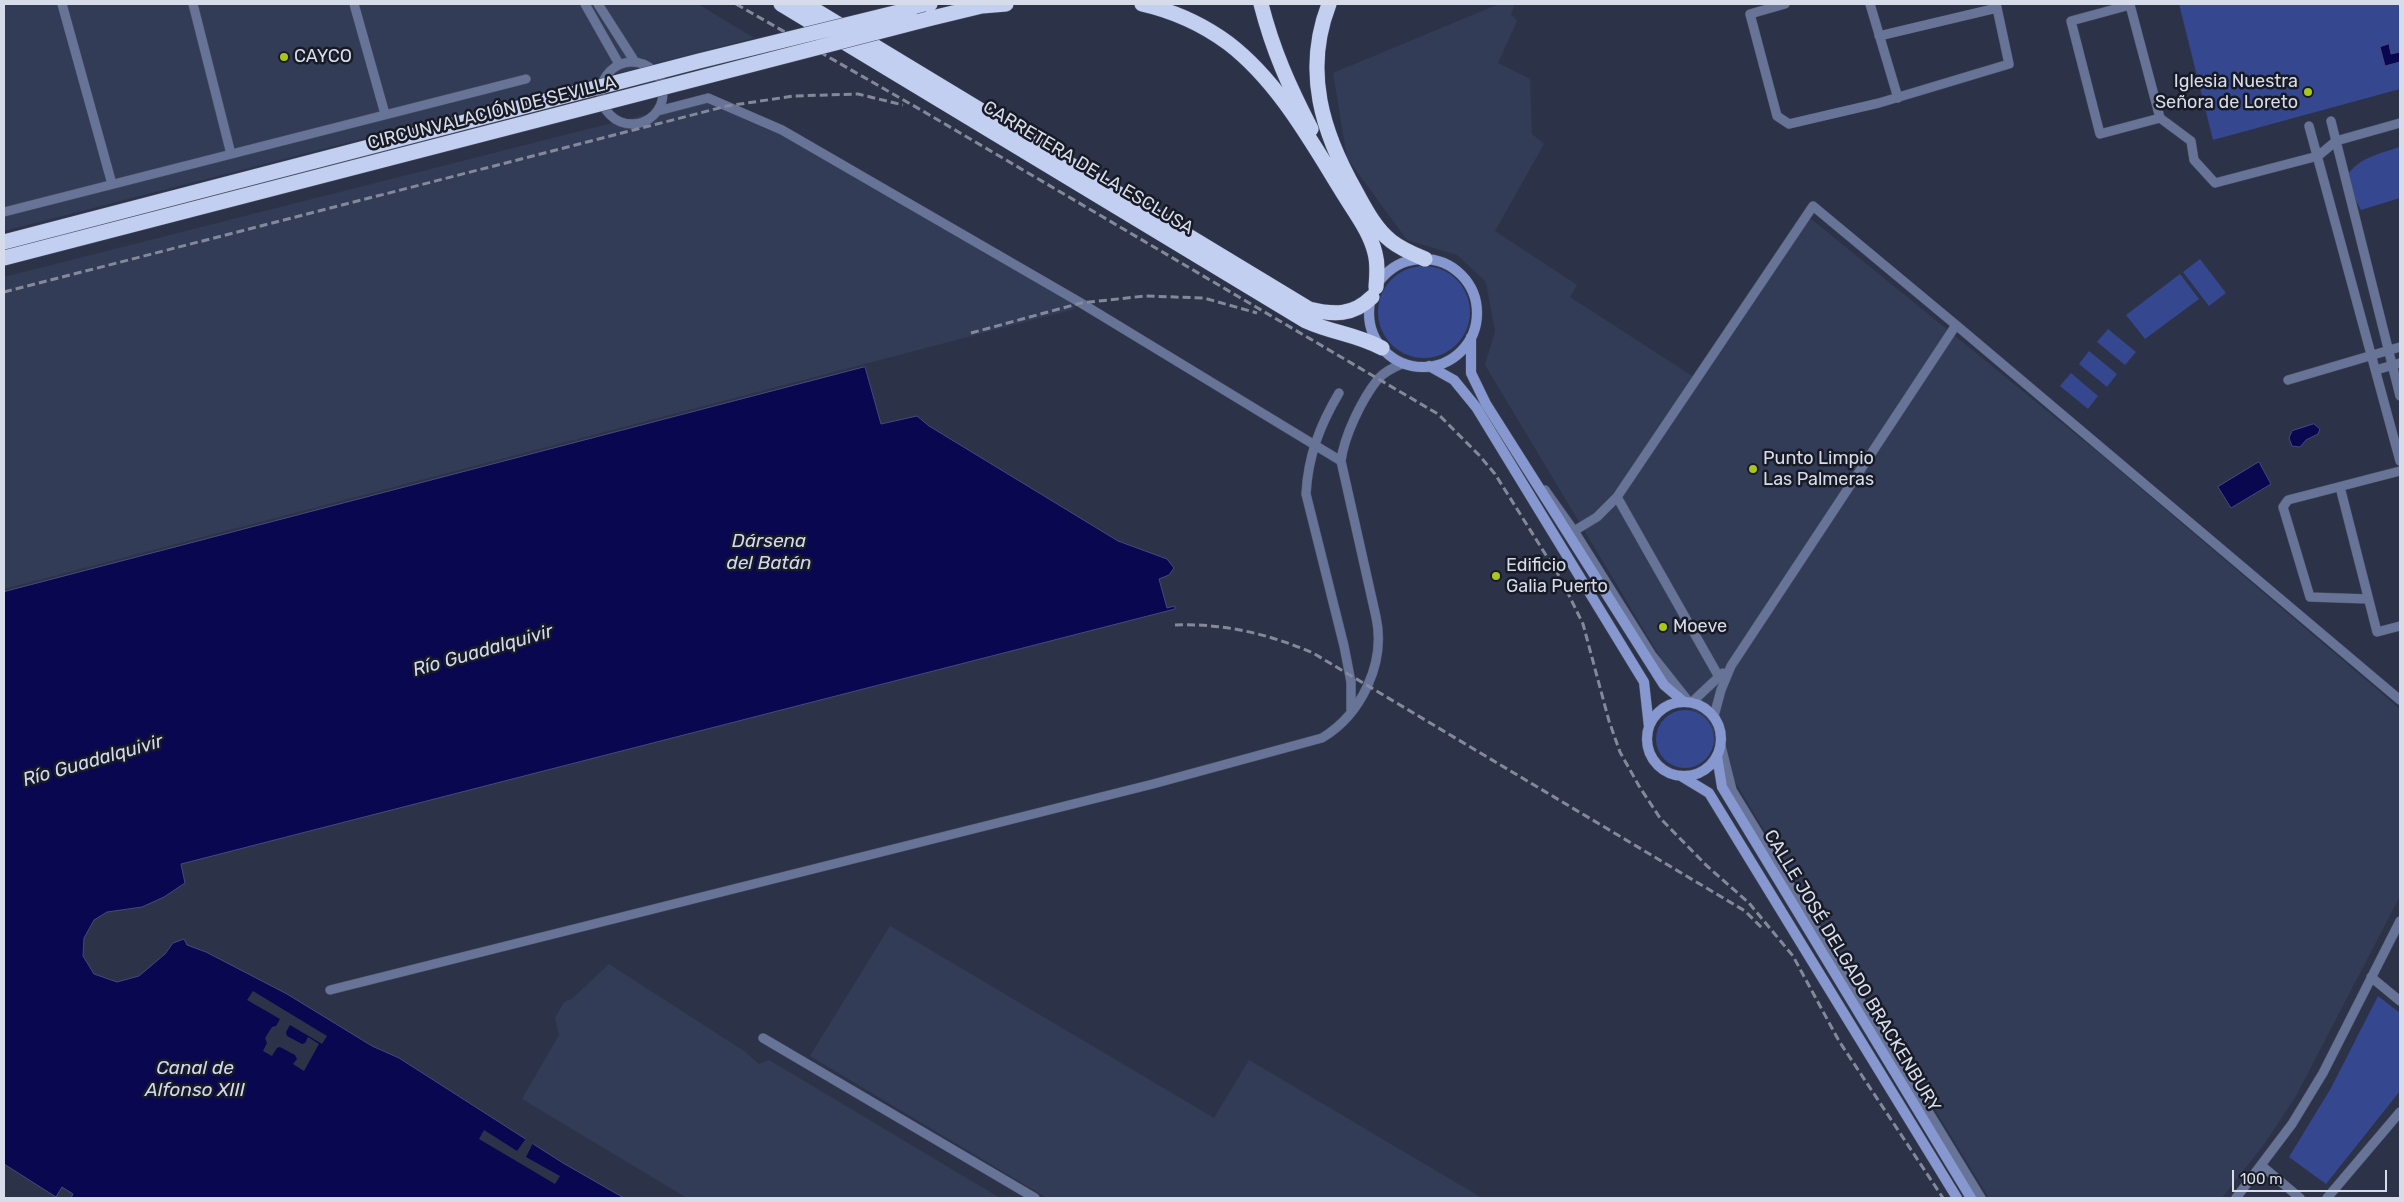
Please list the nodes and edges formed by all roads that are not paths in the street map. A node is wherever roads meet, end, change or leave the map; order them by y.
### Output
1 (62, 4) edge
2 (193, 4) edge
3 (354, 4) edge
4 (585, 4) edge
5 (598, 4) edge
6 (781, 4) edge
7 (805, 4) edge
8 (930, 4) edge
9 (1006, 4) edge
10 (1142, 4) edge
11 (1261, 4) edge
12 (1329, 4) edge
13 (1746, 4) edge
14 (1785, 4) edge
15 (1870, 4) edge
16 (986, 5) edge
17 (1997, 6) edge
18 (1750, 14) junction
19 (1879, 36) junction
20 (635, 62) junction
21 (619, 64) junction
22 (526, 79) dead end
23 (1898, 98) junction
24 (658, 111) junction
25 (385, 114) junction
26 (2160, 118) junction
27 (2331, 121) dead end
28 (2400, 123) edge
29 (2309, 126) dead end
30 (2336, 140) junction
31 (231, 154) junction
32 (2318, 156) junction
33 (1332, 164) junction
34 (112, 184) junction
35 (4, 212) edge
36 (4, 242) edge
37 (4, 258) edge
38 (1425, 259) junction
39 (1374, 292) junction
40 (1956, 325) junction
41 (1472, 337) junction
42 (2400, 347) edge
43 (1382, 348) junction
44 (2388, 351) junction
45 (2372, 356) junction
46 (1404, 364) junction
47 (2396, 364) edge
48 (1429, 366) junction
49 (2376, 370) junction
50 (2288, 380) dead end
51 (1340, 393) dead end
52 (2400, 396) edge
53 (1313, 445) junction
54 (1518, 456) junction
55 (1340, 461) junction
56 (2400, 461) edge
57 (2400, 471) edge
58 (2340, 487) junction
59 (1617, 498) junction
60 (1574, 531) junction
61 (2368, 599) junction
62 (2400, 626) edge
63 (1730, 666) junction
64 (1720, 677) junction
65 (2400, 700) edge
66 (1688, 702) junction
67 (1351, 710) junction
68 (1714, 716) junction
69 (1649, 727) junction
70 (1719, 751) junction
71 (1681, 776) junction
72 (2400, 921) edge
73 (2371, 977) junction
74 (330, 990) dead end
75 (2400, 1001) edge
76 (763, 1038) dead end
77 (2400, 1112) edge
78 (2262, 1166) junction
79 (1035, 1198) edge
80 (1957, 1198) edge
81 (1971, 1198) edge
82 (1981, 1198) edge
83 (2236, 1198) edge
84 (2300, 1198) edge
85 (2327, 1198) edge

1 - 34 street
2 - 31 street
3 - 25 street
4 - 21 street
5 - 20 street
6 - 43 highway, CARRETERA DE LA ESCLUSA
7 - 39 highway, CARRETERA DE LA ESCLUSA
8 - 36 highway, CIRCUNVALACIÓN DE SEVILLA, bridge
9 - 16 highway, CIRCUNVALACIÓN DE SEVILLA
10 - 33 highway
11 - 33 highway
12 - 33 highway
13 - 18 street
14 - 18 street
15 - 19 street
16 - 37 highway, CIRCUNVALACIÓN DE SEVILLA, bridge
17 - 19 street
17 - 23 street
18 - 23 street
19 - 23 street
20 - 21 street
20 - 24 street
21 - 24 street
22 - 25 street
24 - 53 street
25 - 31 street
26 - 26 street
26 - 32 street
27 - 30 street
28 - 30 street
29 - 32 street
30 - 32 street
30 - 44 street
31 - 34 street
32 - 45 street
33 - 38 highway
33 - 39 highway
34 - 35 street
38 - 39 main road
38 - 41 main road
39 - 43 main road
40 - 59 street
40 - 63 street
40 - 65 street
41 - 48 main road
41 - 54 main road
42 - 44 street
43 - 46 main road
44 - 45 street
44 - 47 street
45 - 49 street
45 - 50 street
46 - 48 main road
46 - 55 street
47 - 49 street
47 - 52 street
48 - 69 main road
49 - 56 street
51 - 53 street
53 - 55 street
53 - 67 street
54 - 60 street
54 - 66 main road
55 - 67 street
57 - 58 street
58 - 61 street
58 - 61 street
59 - 60 street
59 - 64 street
60 - 66 street
61 - 62 street
63 - 64 street
63 - 68 street
64 - 66 street
66 - 68 main road
66 - 69 main road
67 - 74 street
68 - 70 main road
69 - 71 main road
70 - 71 main road
70 - 81 main road, CALLE JOSÉ DELGADO BRACKENBURY
70 - 82 street
71 - 80 main road, CALLE JOSÉ DELGADO BRACKENBURY
72 - 73 street
73 - 75 street
73 - 78 street
76 - 79 street
77 - 85 street
78 - 83 street
78 - 84 street

